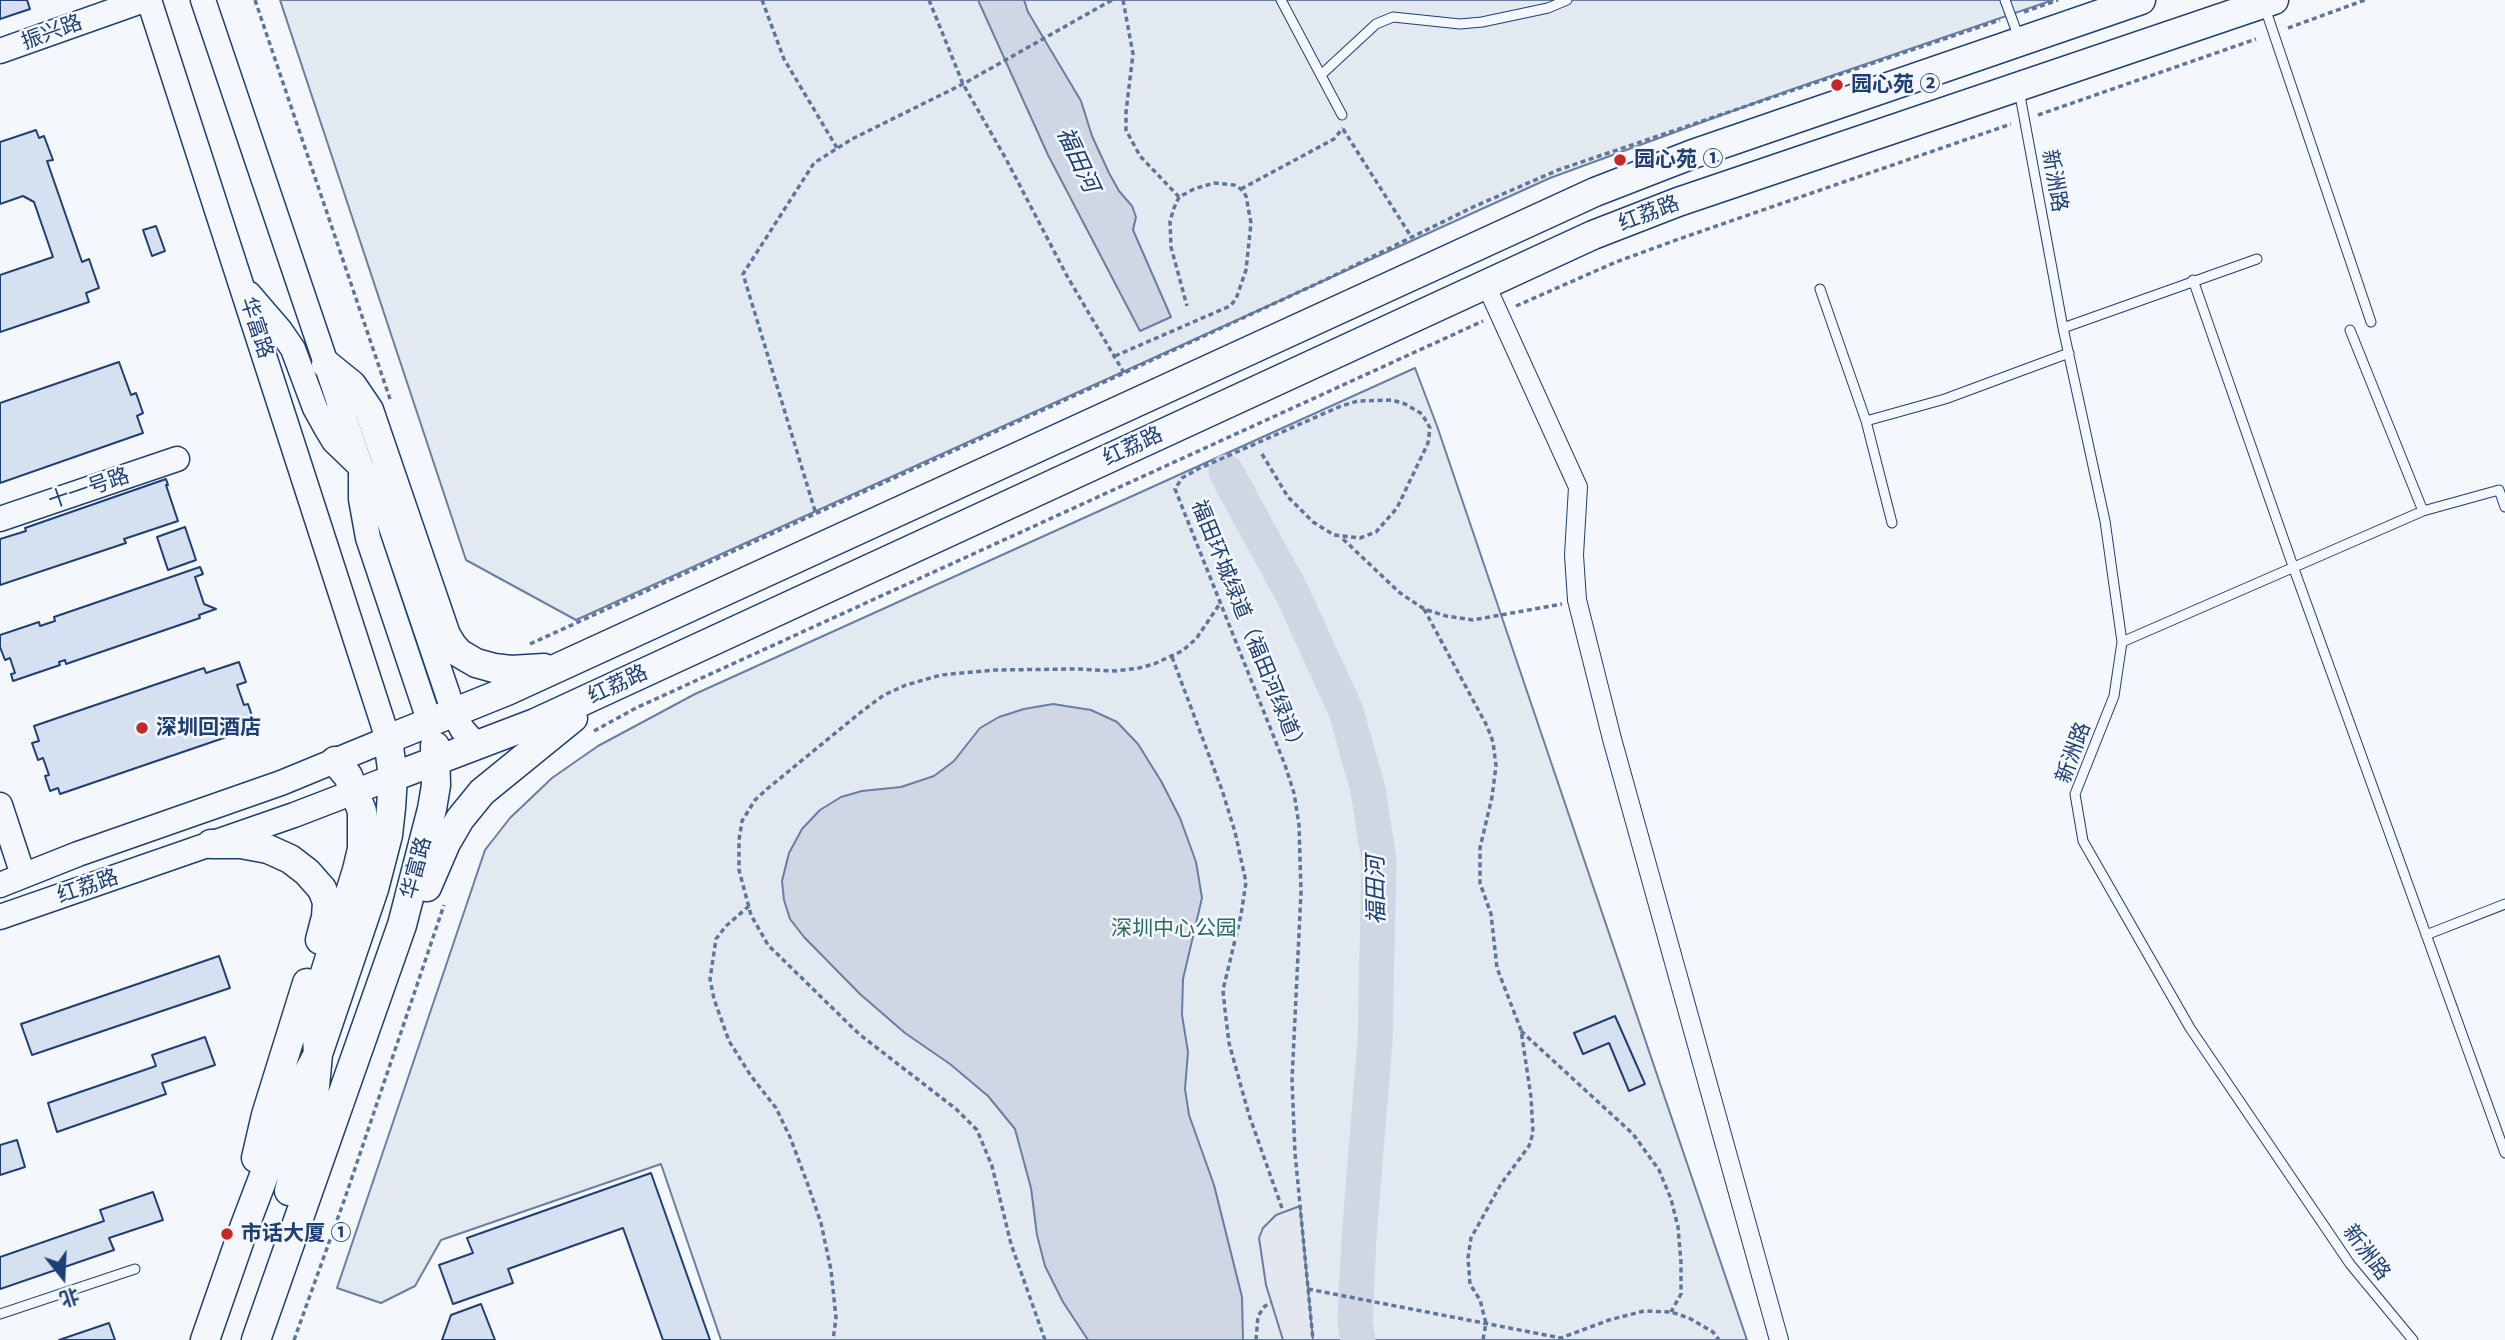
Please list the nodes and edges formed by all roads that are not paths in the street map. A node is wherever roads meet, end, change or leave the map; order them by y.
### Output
1 (146, 0) edge
2 (203, 0) edge
3 (1281, 0) edge
4 (1567, 0) edge
5 (2005, 0) edge
6 (2141, 0) edge
7 (2269, 2) edge
8 (2020, 42) junction
9 (0, 51) edge
10 (1322, 74) junction
11 (2019, 88) junction
12 (1342, 115) road end
13 (2257, 259) dead end
14 (2193, 280) junction
15 (1486, 285) junction
16 (242, 286) junction
17 (1820, 289) dead end
18 (2371, 322) dead end
19 (2063, 328) junction
20 (2350, 330) dead end
21 (2068, 353) junction
22 (326, 364) junction
23 (1866, 421) junction
24 (177, 458) dead end
25 (361, 467) junction
26 (2504, 503) edge
27 (2423, 511) junction
28 (0, 519) edge
29 (1892, 523) dead end
30 (2294, 569) junction
31 (2122, 642) junction
32 (564, 665) junction
33 (617, 685) junction
34 (442, 718) junction
35 (388, 740) junction
36 (475, 745) junction
37 (335, 761) junction
38 (436, 761) junction
39 (393, 777) junction
40 (356, 791) junction
41 (0, 805) edge
42 (211, 844) junction
43 (23, 875) junction
44 (0, 885) edge
45 (2505, 904) edge
46 (0, 917) edge
47 (402, 925) junction
48 (2426, 934) junction
49 (318, 1054) junction
50 (2505, 1153) edge
51 (244, 1228) junction
52 (283, 1260) junction
53 (135, 1269) dead end
54 (0, 1314) edge
55 (205, 1340) edge
56 (256, 1340) edge
57 (1779, 1340) edge
58 (2413, 1340) edge

1 - 9 main road, 振兴路
1 - 16 main road, 华富路
2 - 22 main road, 华富路
3 - 10 lane
4 - 10 lane
5 - 8 lane
6 - 8 main road, 红荔路
7 - 11 main road, 红荔路
7 - 18 lane
8 - 32 main road, 红荔路
10 - 12 lane
11 - 15 main road, 红荔路
11 - 19 lane, 新洲路
13 - 14 lane
14 - 19 lane
14 - 30 lane
15 - 33 main road, 红荔路
15 - 57 street
16 - 25 main road, 华富路
16 - 35 main road, 华富路
17 - 23 lane
19 - 21 lane, 新洲路
20 - 27 lane
21 - 23 lane
21 - 31 lane, 新洲路
22 - 25 main road, 华富路
22 - 32 main road
23 - 29 lane
24 - 28 main road, 十一号路
25 - 34 main road, 华富路
26 - 27 lane
27 - 30 lane
30 - 31 lane
30 - 48 lane
31 - 58 lane, 新洲路
32 - 34 main road, 红荔路
33 - 36 main road, 红荔路
33 - 47 main road
34 - 35 main road, 红荔路
34 - 36 main road, 华富路
34 - 38 main road, 华富路
35 - 37 main road, 红荔路
35 - 39 main road, 华富路
36 - 38 main road, 红荔路
37 - 40 main road, 华富路
37 - 43 main road, 红荔路
38 - 39 main road, 红荔路
38 - 47 main road, 华富路
39 - 40 main road, 红荔路
39 - 49 main road, 华富路
40 - 42 main road, 红荔路
40 - 49 main road, 华富路
41 - 43 main road
42 - 46 main road, 红荔路
42 - 51 main road
43 - 44 main road, 红荔路
45 - 48 lane
47 - 52 main road, 华富路
48 - 50 lane
49 - 51 main road, 华富路
49 - 52 main road, 华富路
51 - 55 main road, 华富路
52 - 56 main road, 华富路
53 - 54 lane

